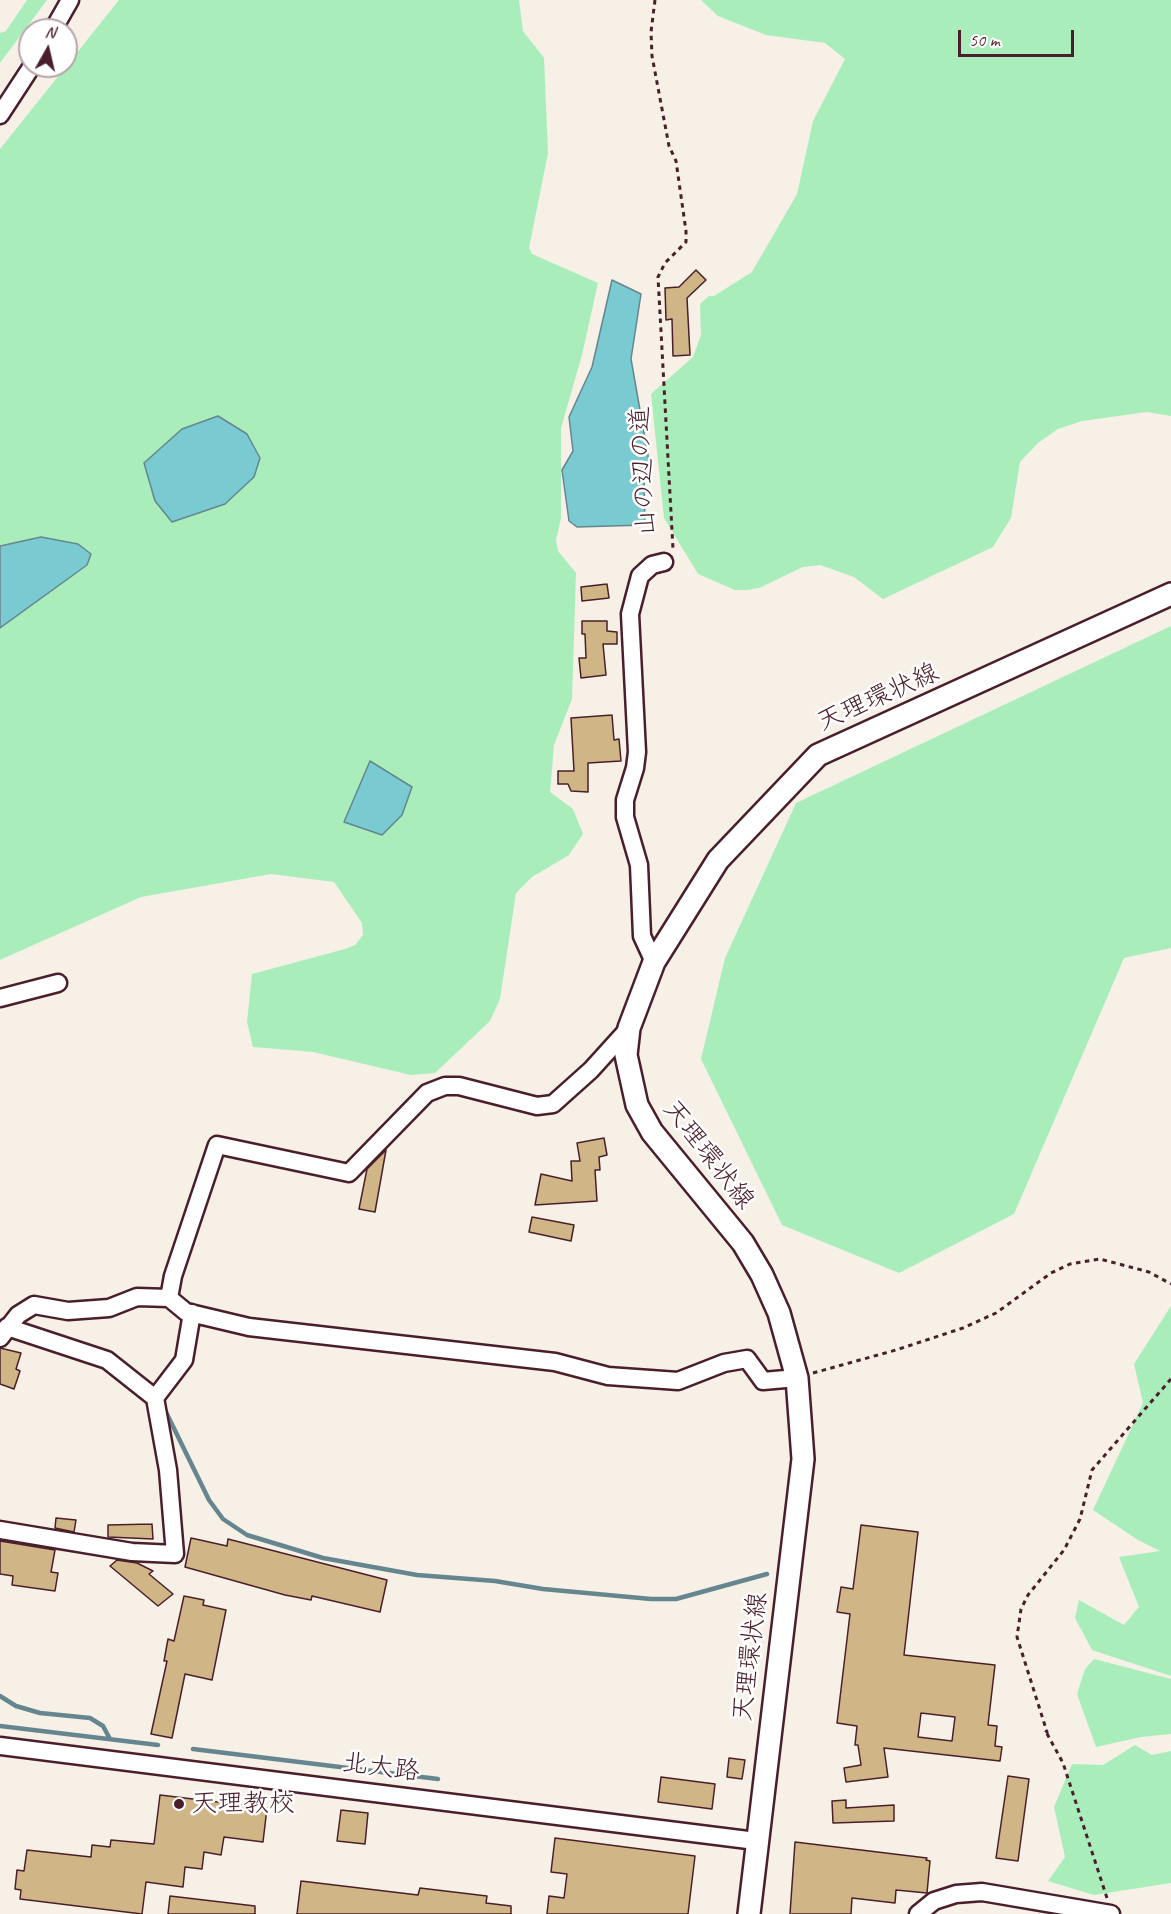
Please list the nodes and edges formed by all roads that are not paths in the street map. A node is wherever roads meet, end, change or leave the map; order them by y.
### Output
1 (70, 0) edge
2 (60, 18) edge
3 (24, 78) edge
4 (0, 115) edge
5 (664, 562) road end
6 (1171, 594) edge
7 (654, 962) junction
8 (58, 983) dead end
9 (0, 998) edge
10 (629, 1028) junction
11 (169, 1298) junction
12 (192, 1313) junction
13 (2, 1332) edge
14 (796, 1378) junction
15 (155, 1398) junction
16 (0, 1530) edge
17 (0, 1746) edge
18 (756, 1841) junction
19 (1110, 1909) edge
20 (749, 1914) edge
21 (918, 1914) edge

1 - 2 street
3 - 4 street
5 - 7 street, 山の辺の道
6 - 7 main road, 天理環状線
7 - 10 main road, 天理環状線
8 - 9 street
10 - 11 street
10 - 14 main road, 天理環状線
11 - 12 street
11 - 13 street
12 - 14 street
12 - 15 street
13 - 15 street
14 - 18 main road, 天理環状線
15 - 16 street
17 - 18 street, 北大路
18 - 20 main road, 天理環状線
19 - 21 street

